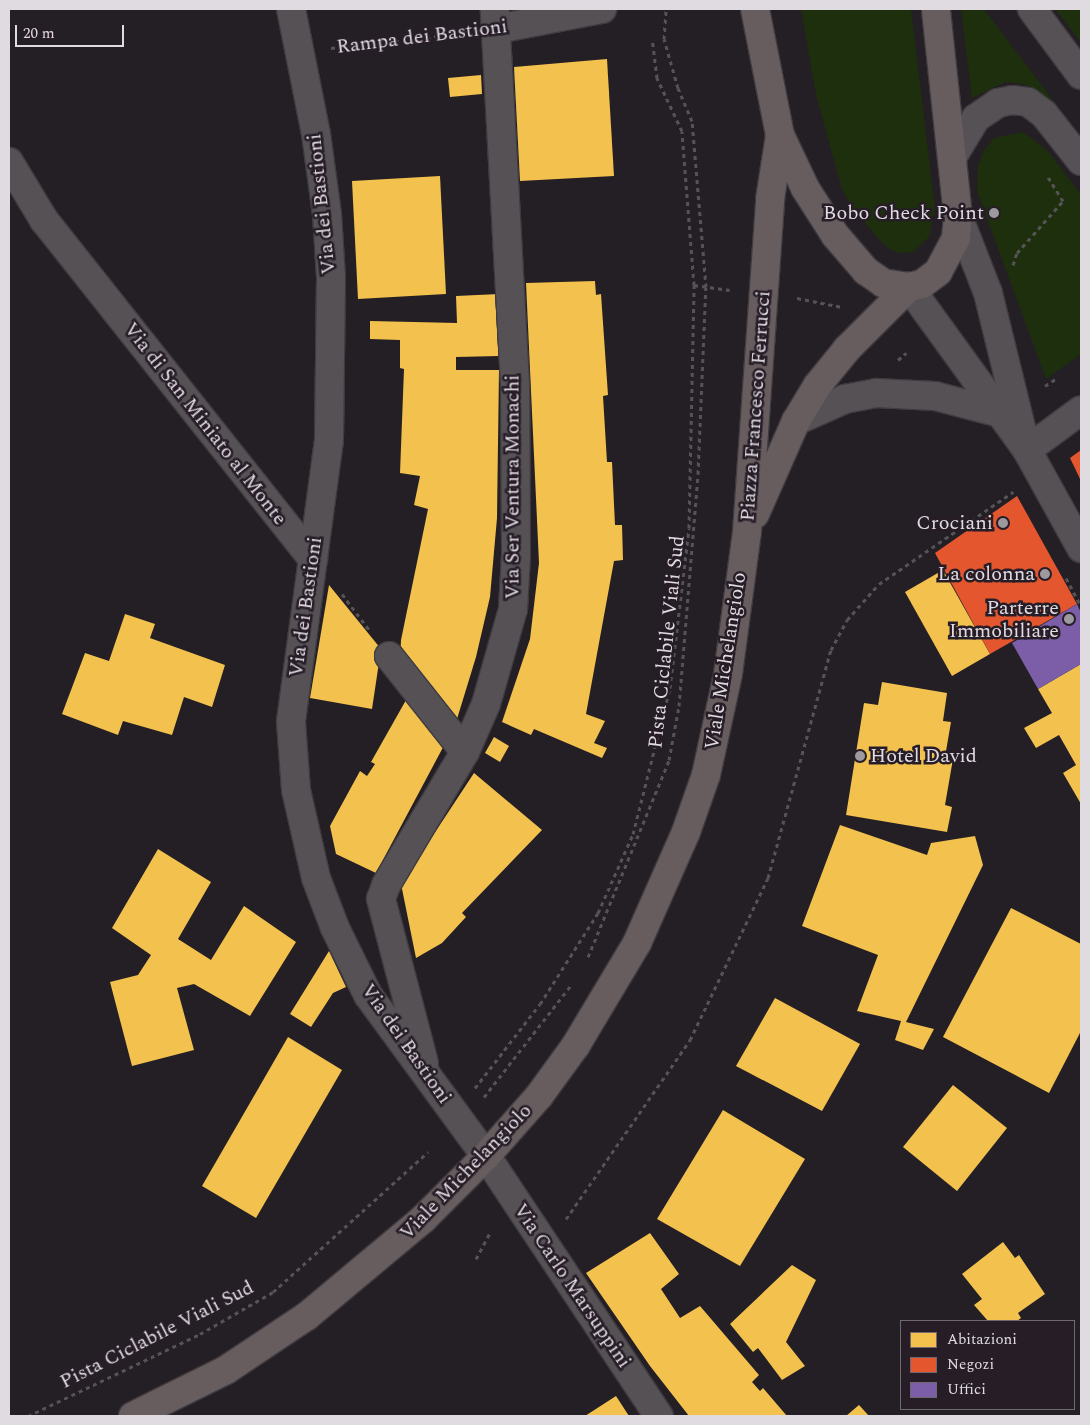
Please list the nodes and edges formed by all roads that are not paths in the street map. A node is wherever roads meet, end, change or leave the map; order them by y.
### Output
1 (291, 9) edge
2 (602, 9) edge
3 (755, 9) edge
4 (936, 9) edge
5 (1032, 9) edge
6 (496, 19) edge
7 (1081, 75) edge
8 (780, 135) junction
9 (953, 156) junction
10 (1081, 161) edge
11 (9, 162) edge
12 (958, 216) junction
13 (909, 287) junction
14 (1081, 410) edge
15 (1000, 413) junction
16 (796, 420) junction
17 (1027, 450) junction
18 (747, 532) junction
19 (1081, 548) edge
20 (314, 559) junction
21 (389, 656) road end
22 (465, 752) junction
23 (428, 1080) junction
24 (486, 1156) junction
25 (133, 1416) edge
26 (658, 1416) edge

1 - 20 street, Via dei Bastioni
2 - 6 street, Rampa dei Bastioni
3 - 8 main road, Piazza Francesco Ferrucci
4 - 9 main road, Piazza Francesco Ferrucci
5 - 7 street
6 - 22 street, Via Ser Ventura Monachi
8 - 13 main road, Piazza Francesco Ferrucci
8 - 18 main road, Piazza Francesco Ferrucci
9 - 10 street
9 - 12 main road, Piazza Francesco Ferrucci
11 - 20 street, Via di San Miniato al Monte
12 - 13 main road, Piazza Francesco Ferrucci
12 - 17 street, Piazza Francesco Ferrucci
13 - 15 street
13 - 16 main road, Piazza Francesco Ferrucci
14 - 17 street
15 - 16 street
15 - 17 street
16 - 18 main road, Piazza Francesco Ferrucci
17 - 19 street
18 - 24 main road, Viale Michelangiolo
20 - 23 street, Via dei Bastioni
21 - 22 street
22 - 23 street, Via Ser Ventura Monachi
23 - 24 street, Via dei Bastioni
24 - 25 main road, Viale Michelangiolo
24 - 26 street, Via Carlo Marsuppini

